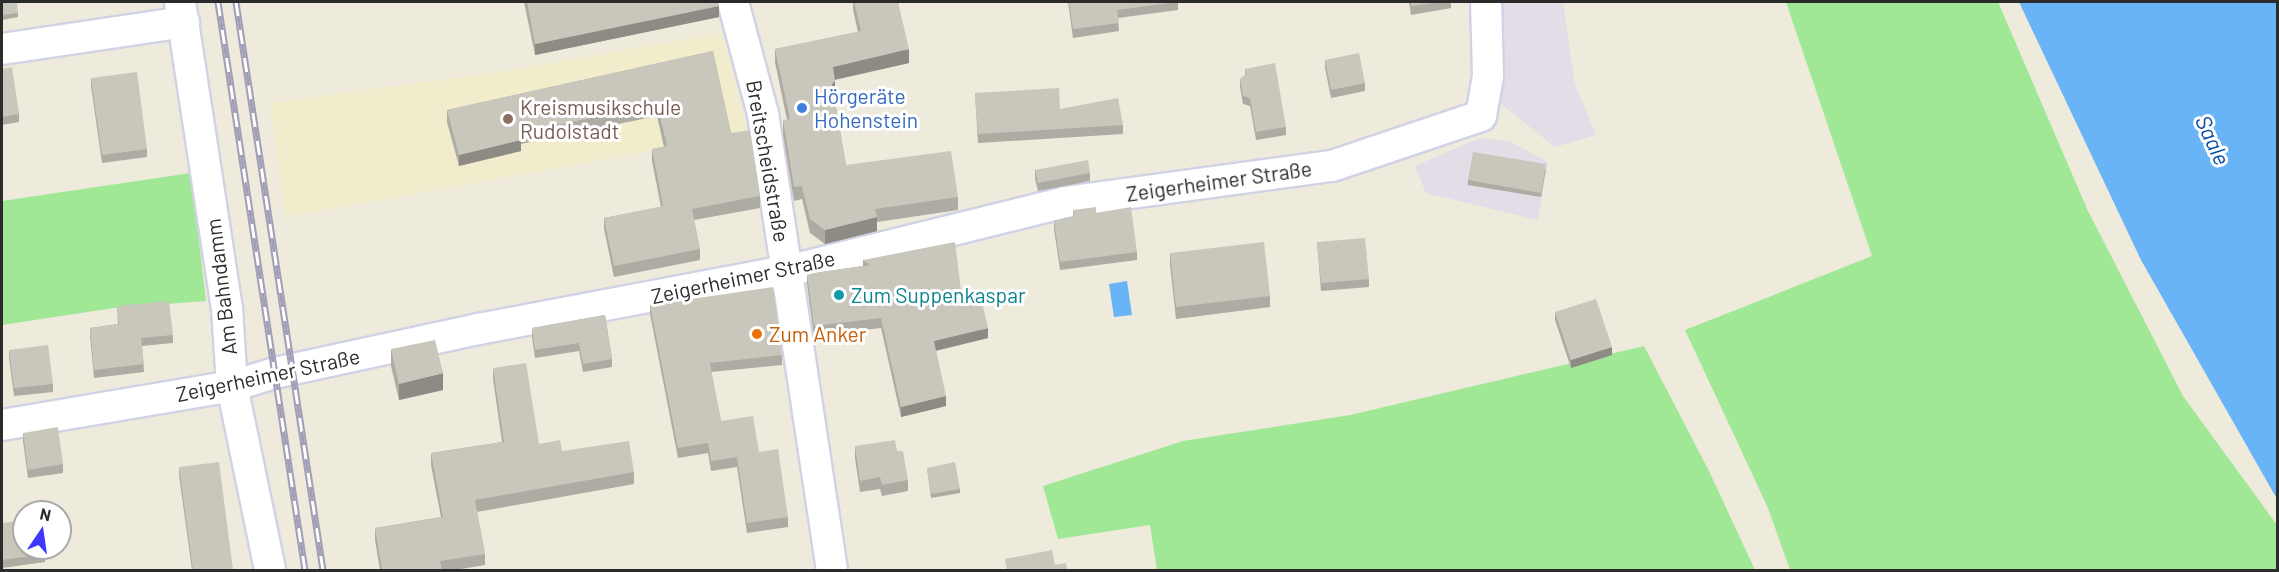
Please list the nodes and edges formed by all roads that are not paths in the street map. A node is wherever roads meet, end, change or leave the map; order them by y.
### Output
1 (733, 2) edge
2 (1486, 2) edge
3 (182, 12) edge
4 (2, 48) edge
5 (787, 271) junction
6 (232, 386) junction
7 (2, 424) edge
8 (270, 570) edge
9 (832, 570) edge

1 - 5 street, Breitscheidstraße
2 - 5 street, Zeigerheimer Straße
3 - 4 street
3 - 6 street, Am Bahndamm
5 - 6 street, Zeigerheimer Straße
5 - 9 street, Breitscheidstraße
6 - 7 street, Zeigerheimer Straße
6 - 8 street, Am Bahndamm

